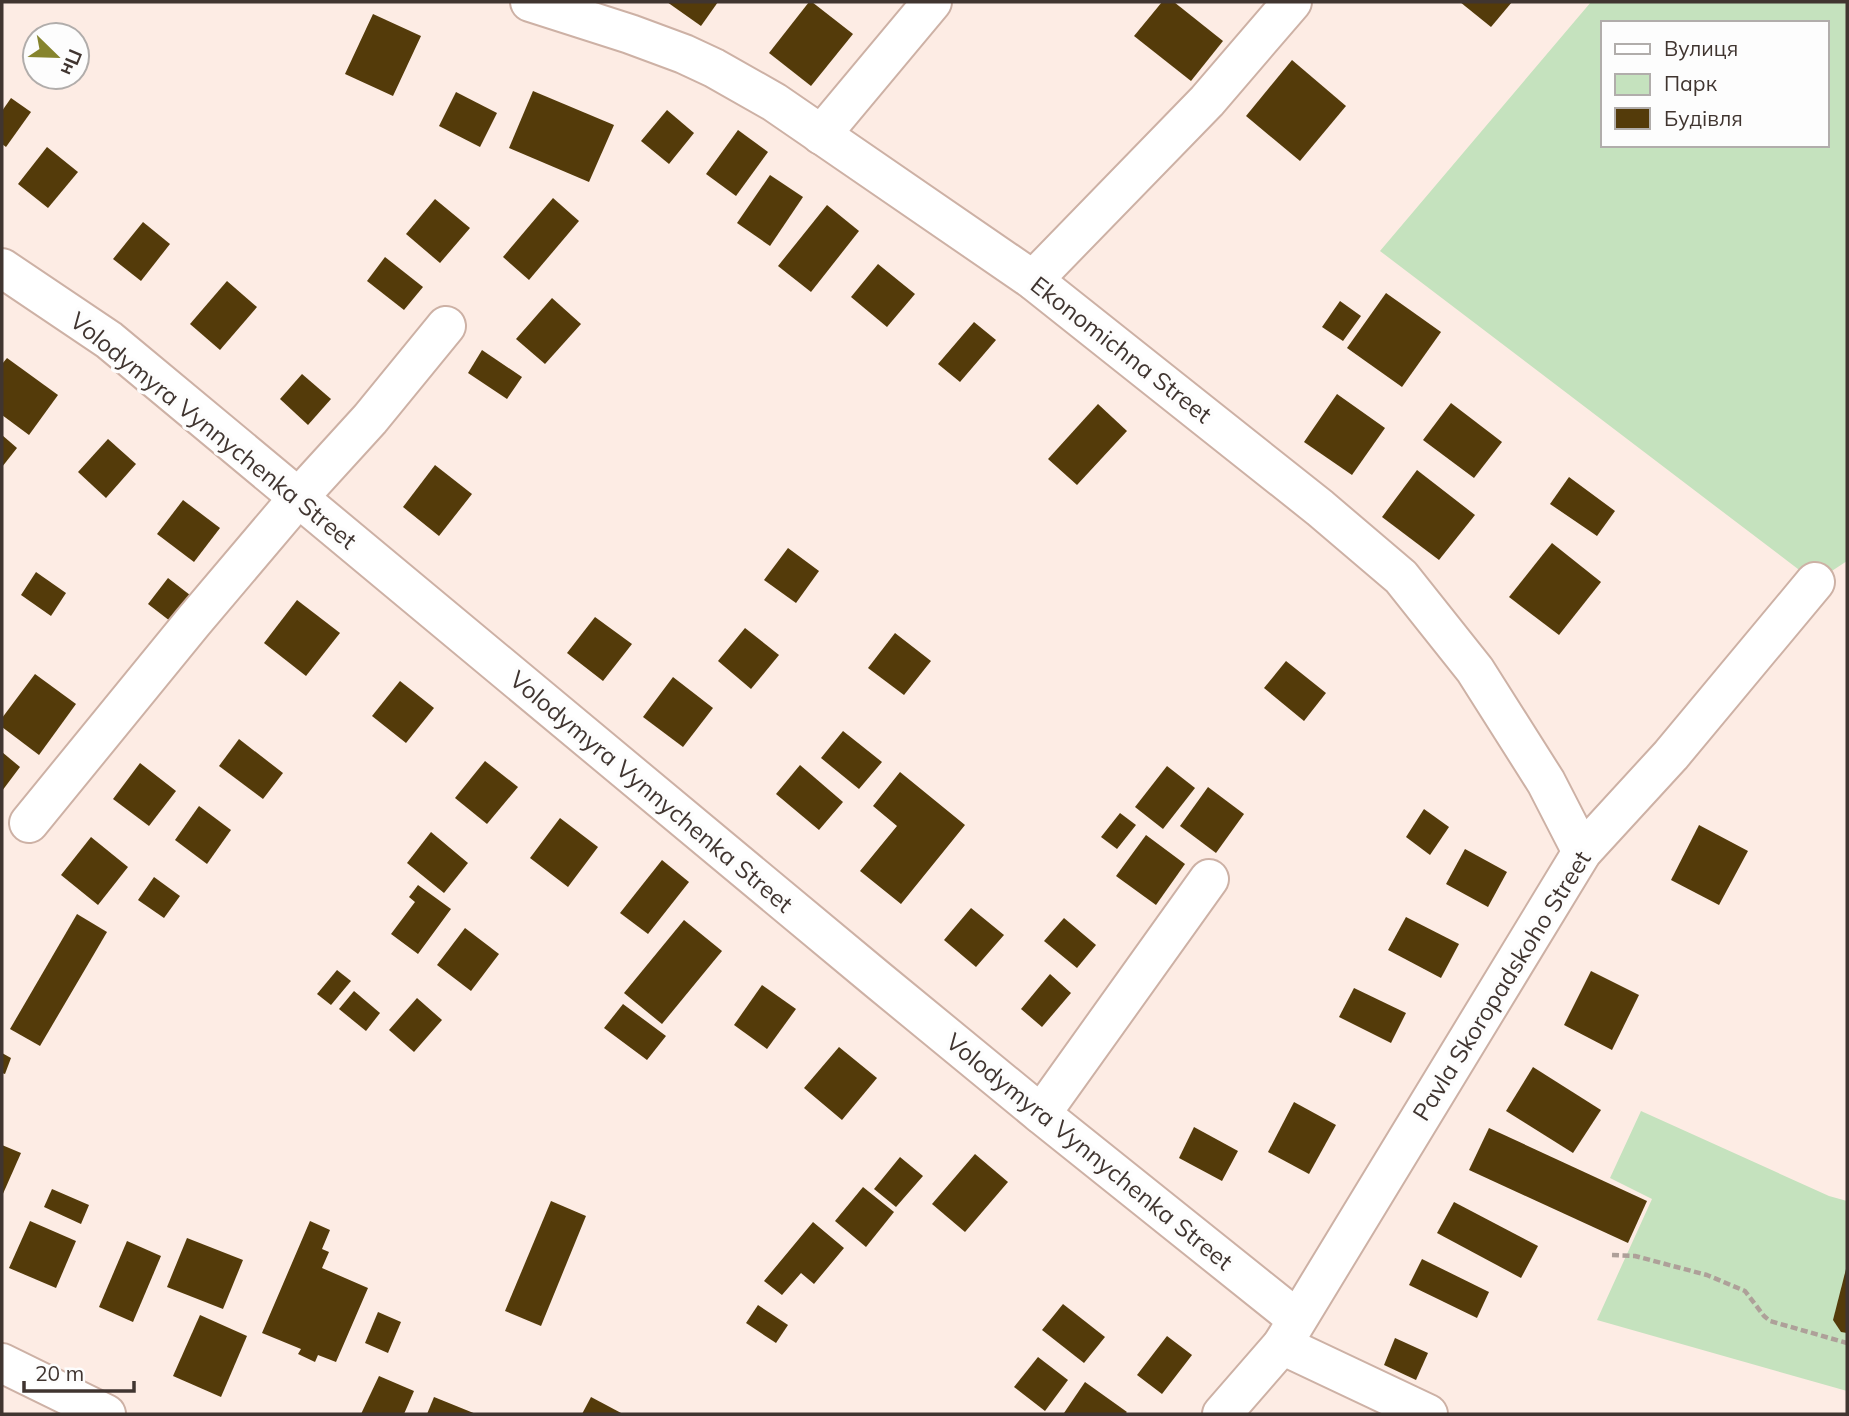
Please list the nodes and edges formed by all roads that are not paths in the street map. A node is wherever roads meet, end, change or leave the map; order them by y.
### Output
1 (530, 2) edge
2 (932, 2) edge
3 (1292, 2) edge
4 (821, 135) junction
5 (2, 268) edge
6 (1032, 280) junction
7 (446, 326) dead end
8 (298, 498) junction
9 (1815, 582) dead end
10 (29, 824) dead end
11 (1582, 852) junction
12 (1209, 879) dead end
13 (1041, 1114) junction
14 (1290, 1332) junction
15 (2, 1363) edge
16 (106, 1414) edge
17 (1222, 1414) edge
18 (1428, 1414) edge

1 - 4 street, Ekonomichna Street
2 - 4 street
3 - 6 street
4 - 6 street, Ekonomichna Street
5 - 8 street, Volodymyra Vynnychenka Street
6 - 11 street, Ekonomichna Street
7 - 8 street
8 - 10 street
8 - 13 street, Volodymyra Vynnychenka Street
9 - 11 street, Pavla Skoropadskoho Street
11 - 14 street, Pavla Skoropadskoho Street
12 - 13 street
13 - 14 street, Volodymyra Vynnychenka Street
14 - 17 street, Pavla Skoropadskoho Street
14 - 18 street, Volodymyra Vynnychenka Street
15 - 16 street

